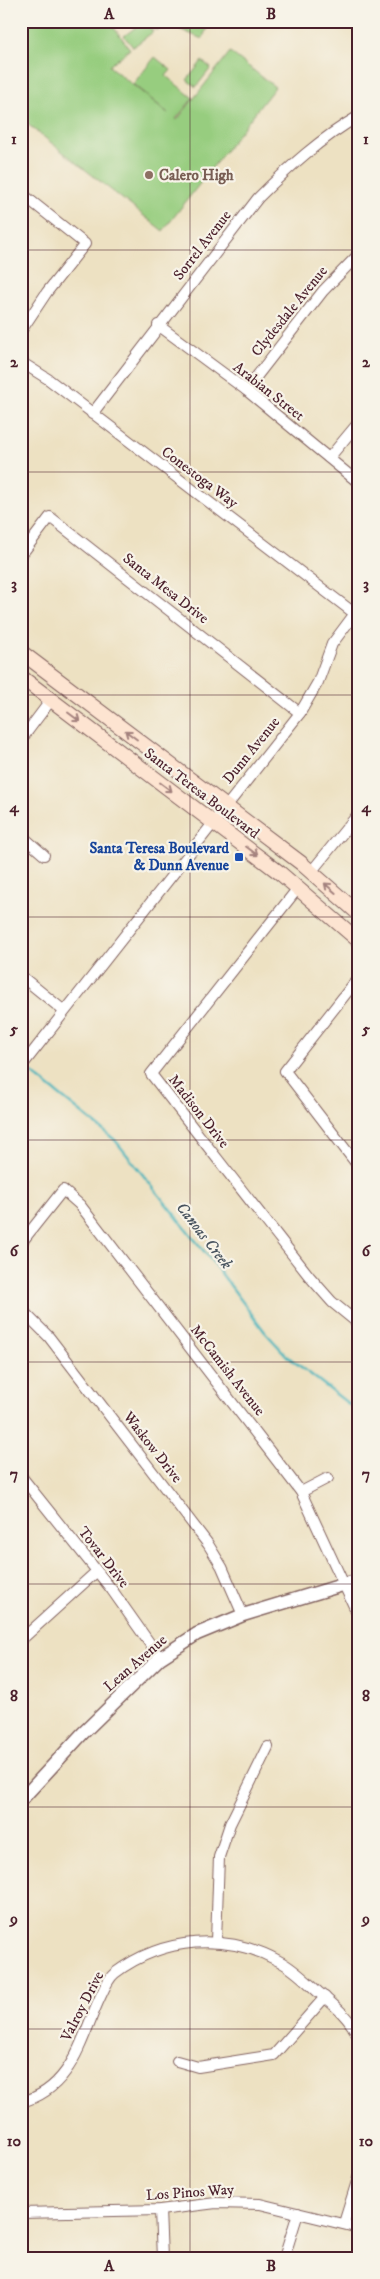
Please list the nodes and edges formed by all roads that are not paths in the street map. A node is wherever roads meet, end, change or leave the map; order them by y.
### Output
1 (359, 116) edge
2 (21, 193) edge
3 (359, 254) edge
4 (158, 325) junction
5 (21, 331) edge
6 (21, 362) edge
7 (246, 390) junction
8 (92, 414) junction
9 (359, 422) edge
10 (329, 458) junction
11 (359, 483) edge
12 (21, 555) edge
13 (357, 613) edge
14 (21, 652) edge
15 (21, 678) edge
16 (51, 700) junction
17 (300, 713) junction
18 (21, 740) edge
19 (226, 806) junction
20 (359, 813) edge
21 (213, 822) junction
22 (21, 835) edge
23 (44, 854) dead end
24 (311, 872) junction
25 (298, 888) junction
26 (359, 914) edge
27 (359, 941) edge
28 (21, 976) edge
29 (359, 977) edge
30 (64, 1011) junction
31 (21, 1067) edge
32 (359, 1167) edge
33 (21, 1243) edge
34 (21, 1309) edge
35 (359, 1324) edge
36 (21, 1476) edge
37 (328, 1478) dead end
38 (300, 1492) junction
39 (96, 1572) junction
40 (359, 1580) edge
41 (344, 1584) junction
42 (243, 1615) junction
43 (359, 1617) edge
44 (21, 1640) edge
45 (160, 1658) junction
46 (268, 1748) dead end
47 (21, 1800) edge
48 (216, 1941) junction
49 (325, 1997) junction
50 (359, 2039) edge
51 (177, 2061) dead end
52 (21, 2102) edge
53 (359, 2175) edge
54 (160, 2210) junction
55 (21, 2213) edge
56 (298, 2213) junction
57 (344, 2224) junction
58 (359, 2228) edge
59 (162, 2258) edge
60 (284, 2258) edge

1 - 4 street, Sorrel Avenue
2 - 5 street
3 - 7 street, Clydesdale Avenue
4 - 7 street, Arabian Street
4 - 8 street, Sorrel Avenue
6 - 8 street, Conestoga Way
7 - 10 street, Arabian Street
8 - 13 street, Conestoga Way
9 - 10 street
10 - 11 street, Arabian Street
12 - 17 street, Santa Mesa Drive
13 - 17 street, Dunn Avenue
19 -> 14 main road, Santa Teresa Boulevard
15 - 16 main road, Santa Teresa Boulevard
16 - 18 street
16 -> 21 main road, Santa Teresa Boulevard
17 - 19 street, Dunn Avenue
19 - 21 street, Dunn Avenue
19 - 24 main road, Santa Teresa Boulevard
20 - 24 street
21 -> 25 main road, Santa Teresa Boulevard
21 - 30 street, Dunn Avenue
22 - 23 street
26 -> 24 main road, Santa Teresa Boulevard
25 - 27 main road, Santa Teresa Boulevard
25 - 35 street, Madison Drive
28 - 30 street
29 - 32 street
30 - 31 street, Dunn Avenue
33 - 38 street, McCamish Avenue
34 - 42 street, Waskow Drive
36 - 39 street, Tovar Drive
37 - 38 street
38 - 41 street, McCamish Avenue
39 - 44 street
39 - 45 street, Tovar Drive
40 - 41 street, Lean Avenue
41 - 42 street, Lean Avenue
41 - 43 street, McCamish Avenue
42 - 45 street, Lean Avenue
45 - 47 street, Lean Avenue
46 - 48 street
48 - 49 street, Valroy Drive
48 - 52 street, Valroy Drive
49 - 50 street, Valroy Drive
49 - 51 street
53 - 57 street
54 - 55 street, Los Pinos Way
54 - 56 street, Los Pinos Way
54 - 59 street
56 - 57 street, Los Pinos Way
56 - 60 street
57 - 58 street, Los Pinos Way

